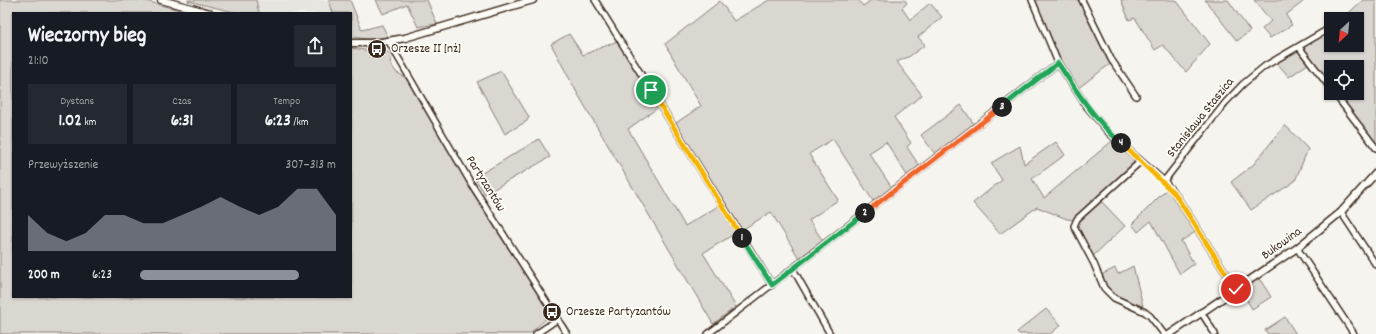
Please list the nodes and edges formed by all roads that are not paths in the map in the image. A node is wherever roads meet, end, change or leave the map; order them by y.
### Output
1 (161, 0) edge
2 (533, 0) edge
3 (595, 0) edge
4 (1032, 0) edge
5 (1082, 0) edge
6 (184, 3) edge
7 (207, 12) edge
8 (1324, 32) edge
9 (389, 42) junction
10 (352, 43) edge
11 (1299, 47) junction
12 (1058, 63) junction
13 (1324, 80) edge
14 (1136, 96) dead end
15 (1339, 100) edge
16 (1376, 148) edge
17 (1141, 161) junction
18 (1376, 173) edge
19 (1164, 182) junction
20 (1342, 212) junction
21 (1297, 248) junction
22 (1376, 265) edge
23 (793, 269) junction
24 (772, 285) junction
25 (1236, 289) junction
26 (1201, 312) junction
27 (558, 318) junction
28 (536, 334) edge
29 (567, 334) edge
30 (708, 334) edge
31 (830, 334) edge
32 (1164, 334) edge
33 (1170, 334) edge
34 (1215, 334) edge
35 (1354, 334) edge

1 - 6 street
2 - 9 street
3 - 24 street
4 - 12 street
5 - 14 street
6 - 7 street
8 - 11 street, Stanisława Staszica
9 - 10 street
9 - 27 street, Partyzantów
11 - 13 street
11 - 19 street, Stanisława Staszica
12 - 17 street
12 - 23 street
15 - 16 street
17 - 19 street
17 - 32 street
18 - 20 street, Bukowina
19 - 25 street
20 - 21 street, Bukowina
20 - 22 street
21 - 25 street, Bukowina
21 - 35 street
23 - 24 street
23 - 31 street
24 - 30 street
25 - 26 street, Bukowina
26 - 33 street, Bukowina
26 - 34 street
27 - 28 street
27 - 29 street, Partyzantów

